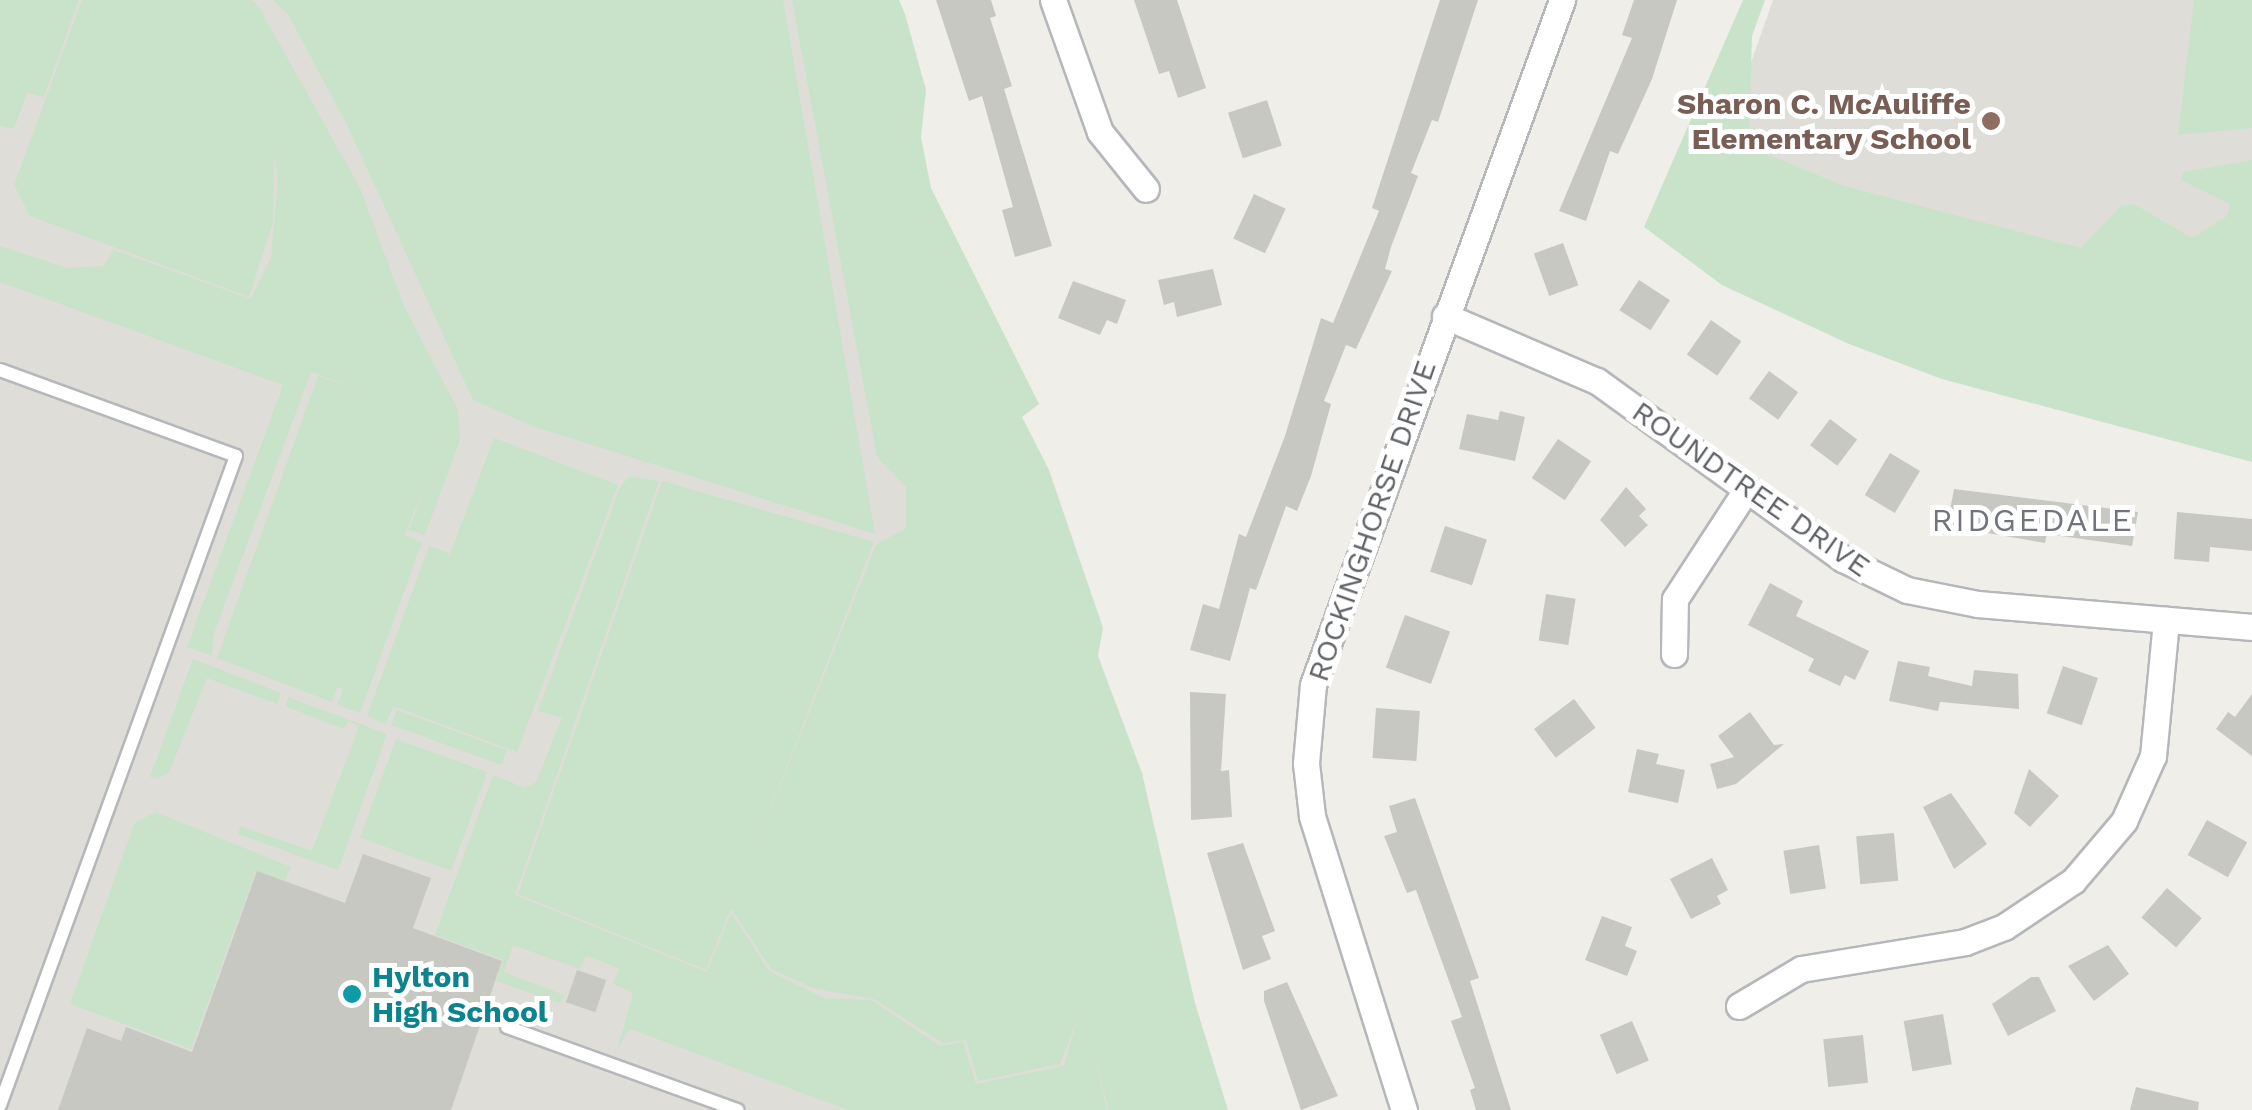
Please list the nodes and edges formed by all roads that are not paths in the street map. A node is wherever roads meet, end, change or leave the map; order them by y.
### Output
1 (1052, 0) edge
2 (1562, 0) edge
3 (1146, 188) dead end
4 (1445, 316) junction
5 (0, 370) edge
6 (1746, 490) junction
7 (2166, 620) junction
8 (2252, 627) edge
9 (1674, 654) dead end
10 (1738, 1006) dead end
11 (507, 1027) dead end
12 (0, 1105) edge
13 (738, 1110) edge
14 (1404, 1110) edge

1 - 3 street
2 - 4 street, ROCKINGHORSE DRIVE
4 - 6 street, ROUNDTREE DRIVE
4 - 14 street, ROCKINGHORSE DRIVE
5 - 12 lane
6 - 7 street, ROUNDTREE DRIVE
6 - 9 street
7 - 8 street, ROUNDTREE DRIVE
7 - 10 street
11 - 13 lane

